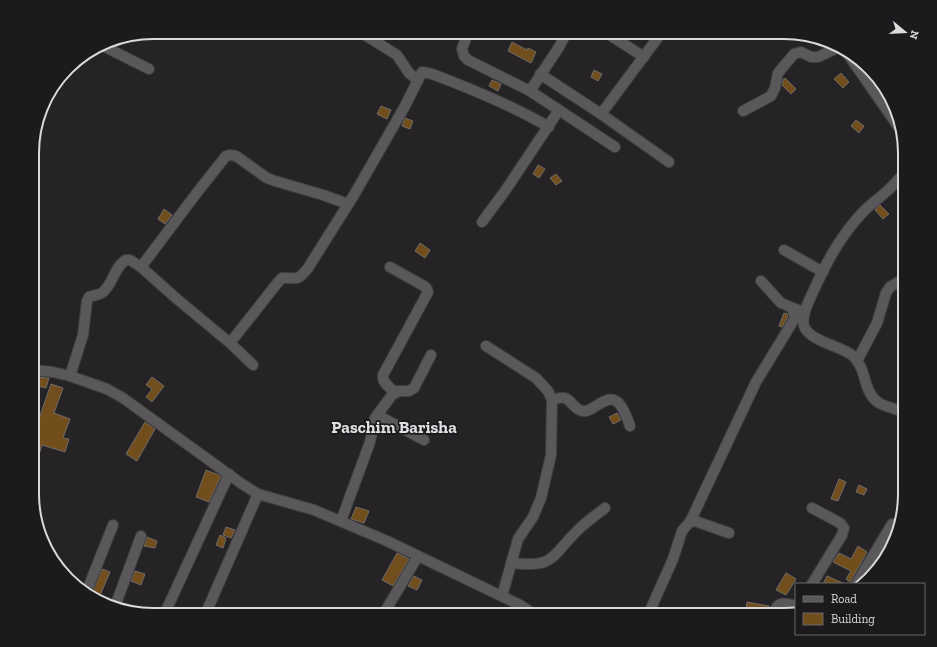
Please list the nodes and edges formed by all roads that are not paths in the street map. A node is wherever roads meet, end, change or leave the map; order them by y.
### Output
1 (371, 39) edge
2 (466, 39) edge
3 (563, 39) edge
4 (616, 39) edge
5 (657, 39) edge
6 (108, 48) edge
7 (833, 50) edge
8 (644, 57) junction
9 (853, 63) edge
10 (149, 69) dead end
11 (540, 74) junction
12 (418, 80) junction
13 (530, 92) junction
14 (559, 110) junction
15 (743, 111) dead end
16 (601, 114) junction
17 (892, 118) edge
18 (549, 127) junction
19 (615, 146) dead end
20 (669, 162) dead end
21 (898, 179) edge
22 (348, 204) junction
23 (482, 222) dead end
24 (784, 250) dead end
25 (390, 266) dead end
26 (141, 267) junction
27 (823, 272) junction
28 (761, 281) dead end
29 (898, 282) edge
30 (792, 308) junction
31 (805, 312) junction
32 (230, 343) junction
33 (486, 346) dead end
34 (431, 355) dead end
35 (857, 361) junction
36 (253, 365) dead end
37 (39, 371) edge
38 (70, 376) junction
39 (396, 393) junction
40 (552, 400) junction
41 (898, 410) edge
42 (377, 415) junction
43 (630, 426) dead end
44 (424, 440) dead end
45 (229, 474) junction
46 (258, 494) junction
47 (605, 508) dead end
48 (812, 508) dead end
49 (341, 521) junction
50 (690, 522) junction
51 (892, 524) dead end
52 (113, 525) dead end
53 (729, 533) dead end
54 (141, 536) dead end
55 (418, 556) junction
56 (511, 563) junction
57 (858, 580) edge
58 (813, 583) edge
59 (88, 587) edge
60 (502, 596) junction
61 (117, 602) edge
62 (520, 605) junction
63 (795, 606) edge
64 (167, 608) edge
65 (208, 608) edge
66 (387, 608) edge
67 (518, 608) edge
68 (524, 608) edge
69 (651, 608) edge
70 (776, 608) edge

1 - 12 street
2 - 13 street
3 - 11 street
4 - 8 street
5 - 8 street
6 - 10 street
7 - 15 street
8 - 16 street
9 - 17 street
11 - 13 street
11 - 16 street
12 - 18 street
12 - 22 street
13 - 14 street
14 - 18 street
14 - 19 street
16 - 20 street
18 - 23 street
21 - 27 street
22 - 26 street
22 - 32 street
24 - 27 street
25 - 39 street
26 - 32 street
26 - 38 street
27 - 31 street
28 - 30 street
29 - 35 street
30 - 31 street
30 - 50 street
31 - 35 street
32 - 36 street
33 - 40 street
34 - 39 street
35 - 41 street
37 - 38 street
38 - 45 street
39 - 42 street
40 - 43 street
40 - 56 street
42 - 44 street
42 - 49 street
45 - 46 street
45 - 64 street
46 - 49 street
46 - 65 street
47 - 56 street
48 - 58 street
49 - 55 street
50 - 53 street
50 - 69 street
51 - 57 street
52 - 59 street
54 - 61 street
55 - 60 street
55 - 66 street
56 - 60 street
60 - 62 street
62 - 67 street
62 - 68 street
63 - 70 street

